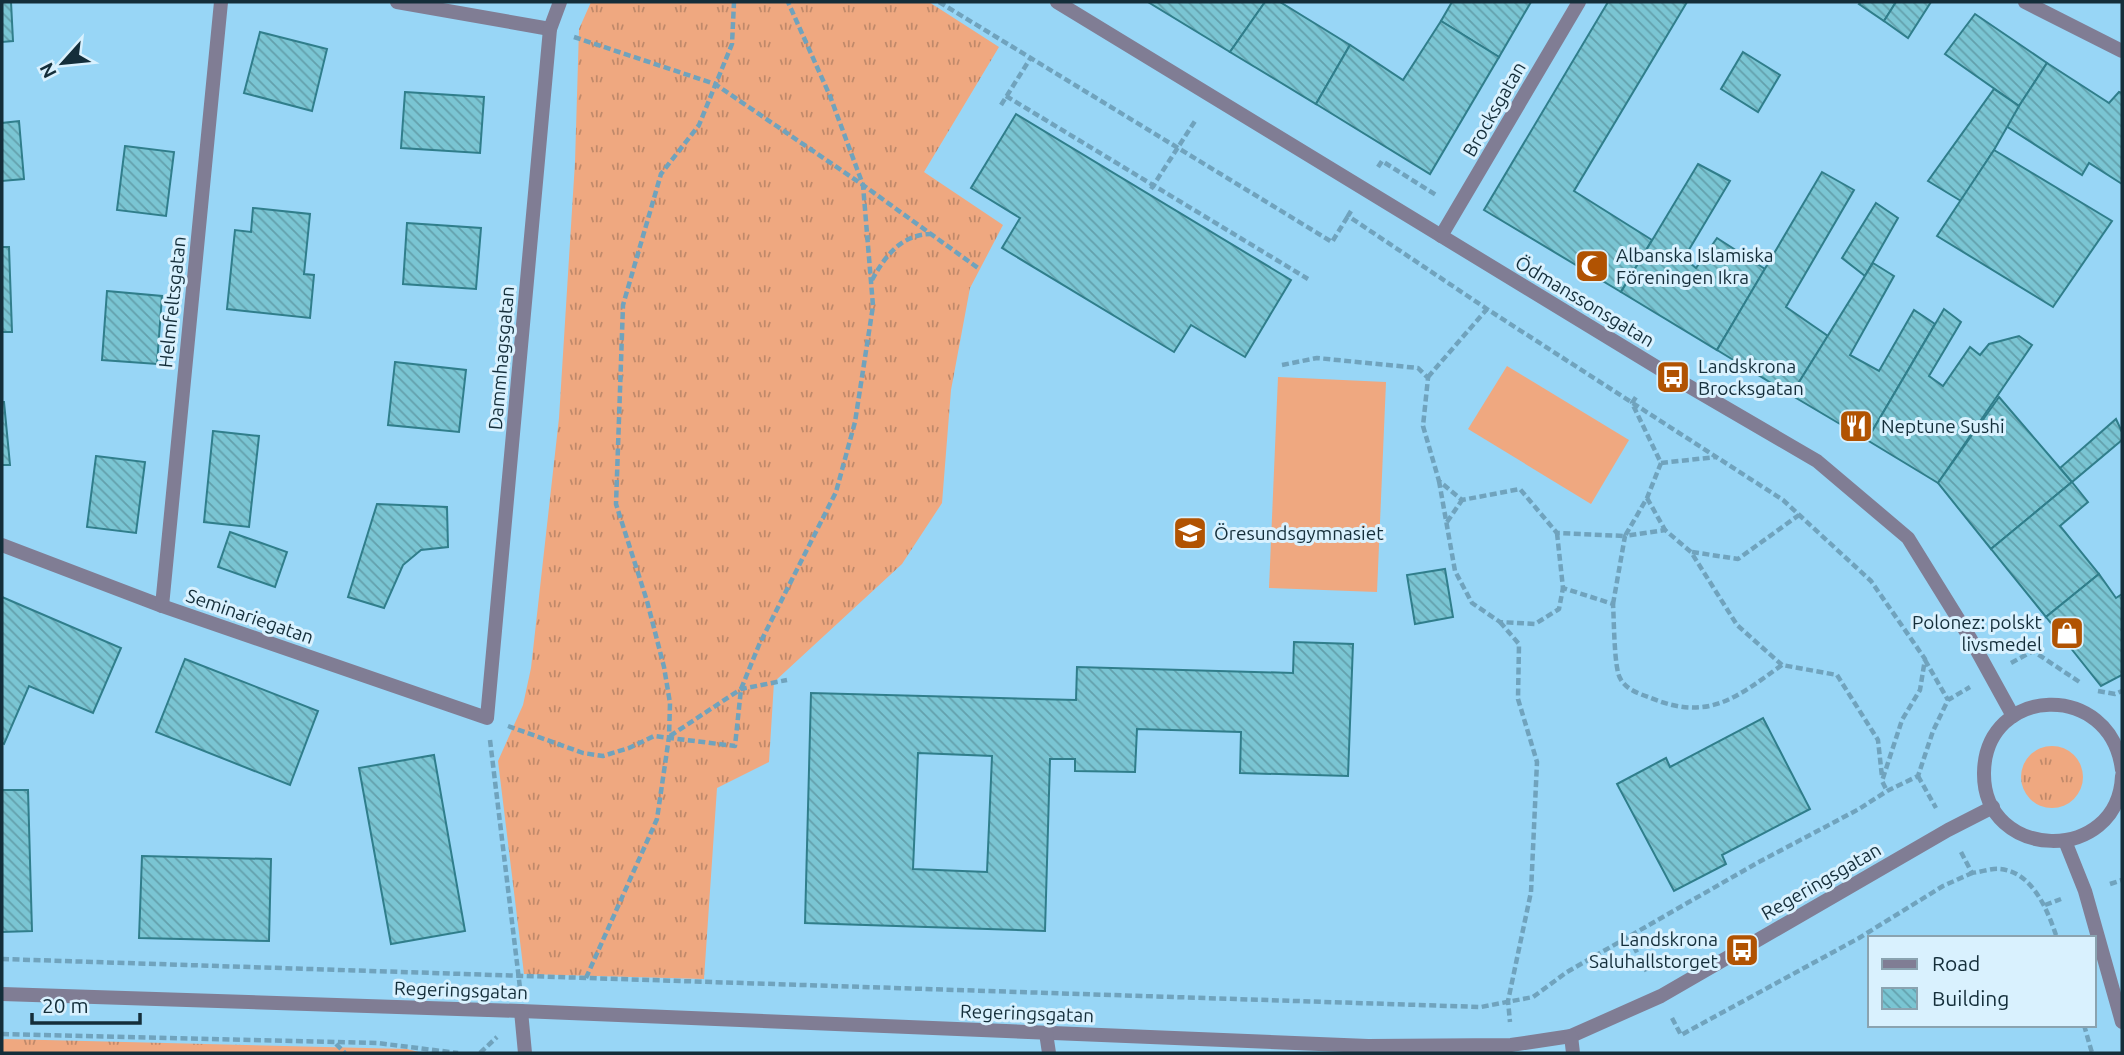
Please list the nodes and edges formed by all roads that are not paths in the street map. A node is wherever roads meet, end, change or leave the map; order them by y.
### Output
1 (220, 2) edge
2 (397, 2) edge
3 (560, 2) edge
4 (1057, 2) edge
5 (1579, 2) edge
6 (2025, 2) edge
7 (550, 29) junction
8 (2122, 51) edge
9 (1441, 236) junction
10 (2, 545) edge
11 (162, 606) junction
12 (2013, 716) junction
13 (487, 719) joint
14 (2120, 746) edge
15 (2122, 770) edge
16 (2122, 776) edge
17 (1993, 807) junction
18 (2065, 841) junction
19 (2, 994) edge
20 (521, 1010) junction
21 (2122, 1022) edge
22 (1046, 1033) junction
23 (1570, 1036) junction
24 (525, 1053) edge
25 (1049, 1053) edge
26 (1573, 1053) edge

1 - 11 street, Helmfeltsgatan
2 - 7 street
3 - 7 street, Dammhagsgatan
4 - 9 street, Ödmanssonsgatan
5 - 9 street, Brocksgatan
6 - 8 street
7 - 13 street, Dammhagsgatan
9 - 12 street, Ödmanssonsgatan
10 - 11 street, Seminariegatan
11 - 13 street, Seminariegatan
12 - 14 street
12 - 17 street
14 - 15 street
16 - 18 street
17 - 18 street
17 - 23 street, Regeringsgatan
18 - 21 street
19 - 20 street, Regeringsgatan
20 - 22 street, Regeringsgatan
20 - 24 street
22 - 23 street, Regeringsgatan
22 - 25 street
23 - 26 street

